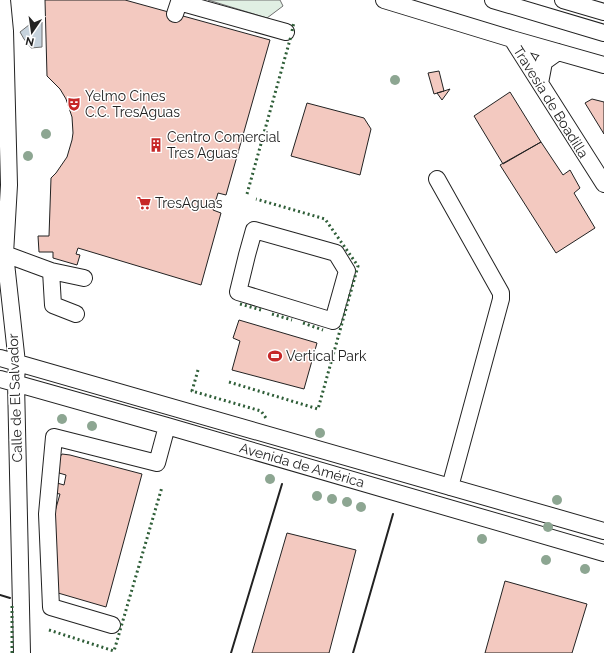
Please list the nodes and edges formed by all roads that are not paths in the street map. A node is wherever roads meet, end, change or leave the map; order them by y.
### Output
1 (2, 0) edge
2 (384, 0) edge
3 (494, 0) edge
4 (563, 0) edge
5 (604, 12) edge
6 (175, 14) dead end
7 (286, 32) dead end
8 (604, 33) edge
9 (512, 39) junction
10 (558, 52) junction
11 (604, 65) edge
12 (540, 83) junction
13 (437, 179) dead end
14 (604, 184) edge
15 (254, 230) joint
16 (5, 254) junction
17 (51, 271) junction
18 (84, 278) dead end
19 (76, 314) dead end
20 (0, 358) edge
21 (17, 363) junction
22 (0, 379) edge
23 (16, 383) junction
24 (167, 426) junction
25 (450, 487) junction
26 (604, 530) edge
27 (604, 553) edge
28 (112, 625) dead end
29 (22, 653) edge

1 - 16 street, Calle de El Salvador
2 - 9 street
3 - 8 street
4 - 5 street
6 - 7 street
9 - 10 street
9 - 12 street, Travesía de Boadilla
10 - 11 street
10 - 12 street
12 - 14 street, Travesía de Boadilla
13 - 25 street
15 - 15 street
16 - 17 street
16 - 21 street, Calle de El Salvador
17 - 18 street
17 - 19 street
20 - 21 street, Avenida de América
21 - 23 street, Calle de El Salvador
21 - 25 street, Avenida de América
22 - 23 street, Avenida de América
23 - 24 street, Avenida de América
23 - 29 street, Calle de El Salvador
24 - 27 street, Avenida de América
24 - 28 street
25 - 26 street, Avenida de América

